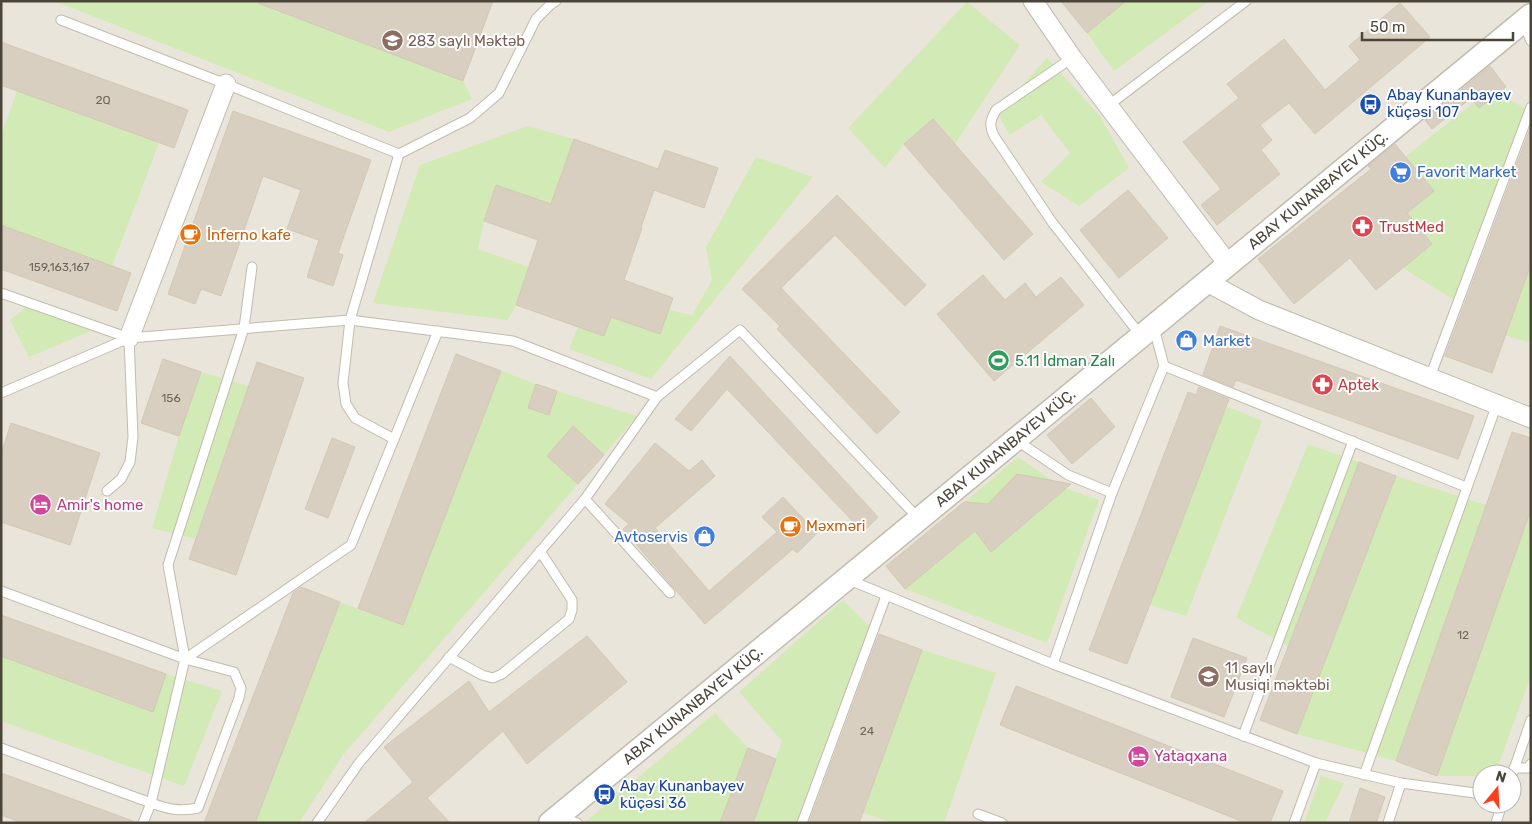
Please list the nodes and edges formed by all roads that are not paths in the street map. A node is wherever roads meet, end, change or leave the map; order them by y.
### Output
1 (556, 1) edge
2 (1033, 1) edge
3 (1246, 1) edge
4 (61, 20) dead end
5 (1528, 26) edge
6 (1072, 58) junction
7 (226, 84) junction
8 (1109, 105) junction
9 (1531, 107) edge
10 (399, 154) junction
11 (1228, 264) junction
12 (252, 267) dead end
13 (1206, 282) junction
14 (1, 293) edge
15 (350, 320) junction
16 (244, 328) junction
17 (438, 331) junction
18 (1147, 331) junction
19 (129, 338) junction
20 (1164, 366) junction
21 (1430, 377) junction
22 (1, 393) edge
23 (657, 397) junction
24 (1496, 404) junction
25 (1531, 418) edge
26 (394, 438) junction
27 (1015, 440) junction
28 (1353, 442) junction
29 (1466, 487) junction
30 (106, 491) dead end
31 (1112, 493) junction
32 (585, 499) junction
33 (919, 519) junction
34 (540, 551) junction
35 (846, 579) junction
36 (1, 592) edge
37 (670, 593) dead end
38 (886, 596) junction
39 (450, 657) junction
40 (185, 659) junction
41 (1053, 664) junction
42 (1531, 720) edge
43 (1244, 736) junction
44 (1, 748) edge
45 (1316, 763) junction
46 (1515, 764) edge
47 (1364, 775) junction
48 (1401, 783) junction
49 (1472, 793) edge
50 (151, 803) junction
51 (978, 814) dead end
52 (561, 821) edge
53 (143, 823) edge
54 (317, 823) edge
55 (802, 823) edge
56 (1002, 823) edge
57 (1294, 823) edge
58 (1388, 823) edge

1 - 10 lane
2 - 6 street
3 - 8 lane
4 - 7 lane
5 - 11 street, ABAY KUNANBAYEV KÜÇ.
6 - 8 street
6 - 18 lane
7 - 10 lane
7 - 19 street
8 - 11 street
9 - 21 lane
10 - 15 lane
11 - 13 street, ABAY KUNANBAYEV KÜÇ.
12 - 16 lane
13 - 18 street, ABAY KUNANBAYEV KÜÇ.
13 - 21 street
14 - 19 lane
15 - 16 lane
15 - 17 lane
15 - 26 lane
16 - 19 lane
16 - 40 lane
17 - 23 lane
17 - 26 lane
18 - 20 lane
18 - 27 street, ABAY KUNANBAYEV KÜÇ.
19 - 22 lane
19 - 30 lane
20 - 28 lane
20 - 31 lane
21 - 24 street
23 - 32 lane
23 - 33 lane
24 - 25 street
24 - 29 lane
26 - 40 lane
27 - 31 lane
27 - 33 street, ABAY KUNANBAYEV KÜÇ.
28 - 29 lane
28 - 43 lane
29 - 47 lane
31 - 41 lane
32 - 34 lane
32 - 37 lane
33 - 35 street, ABAY KUNANBAYEV KÜÇ.
34 - 39 lane
34 - 39 lane
35 - 38 lane
35 - 52 street, ABAY KUNANBAYEV KÜÇ.
36 - 40 lane
38 - 41 lane
38 - 55 lane
39 - 54 lane
40 - 50 lane
40 - 50 lane
41 - 43 lane
42 - 46 lane
43 - 45 lane
44 - 50 lane
45 - 47 lane
45 - 57 lane
47 - 48 lane
48 - 49 lane
48 - 58 lane
50 - 53 lane
51 - 56 lane

